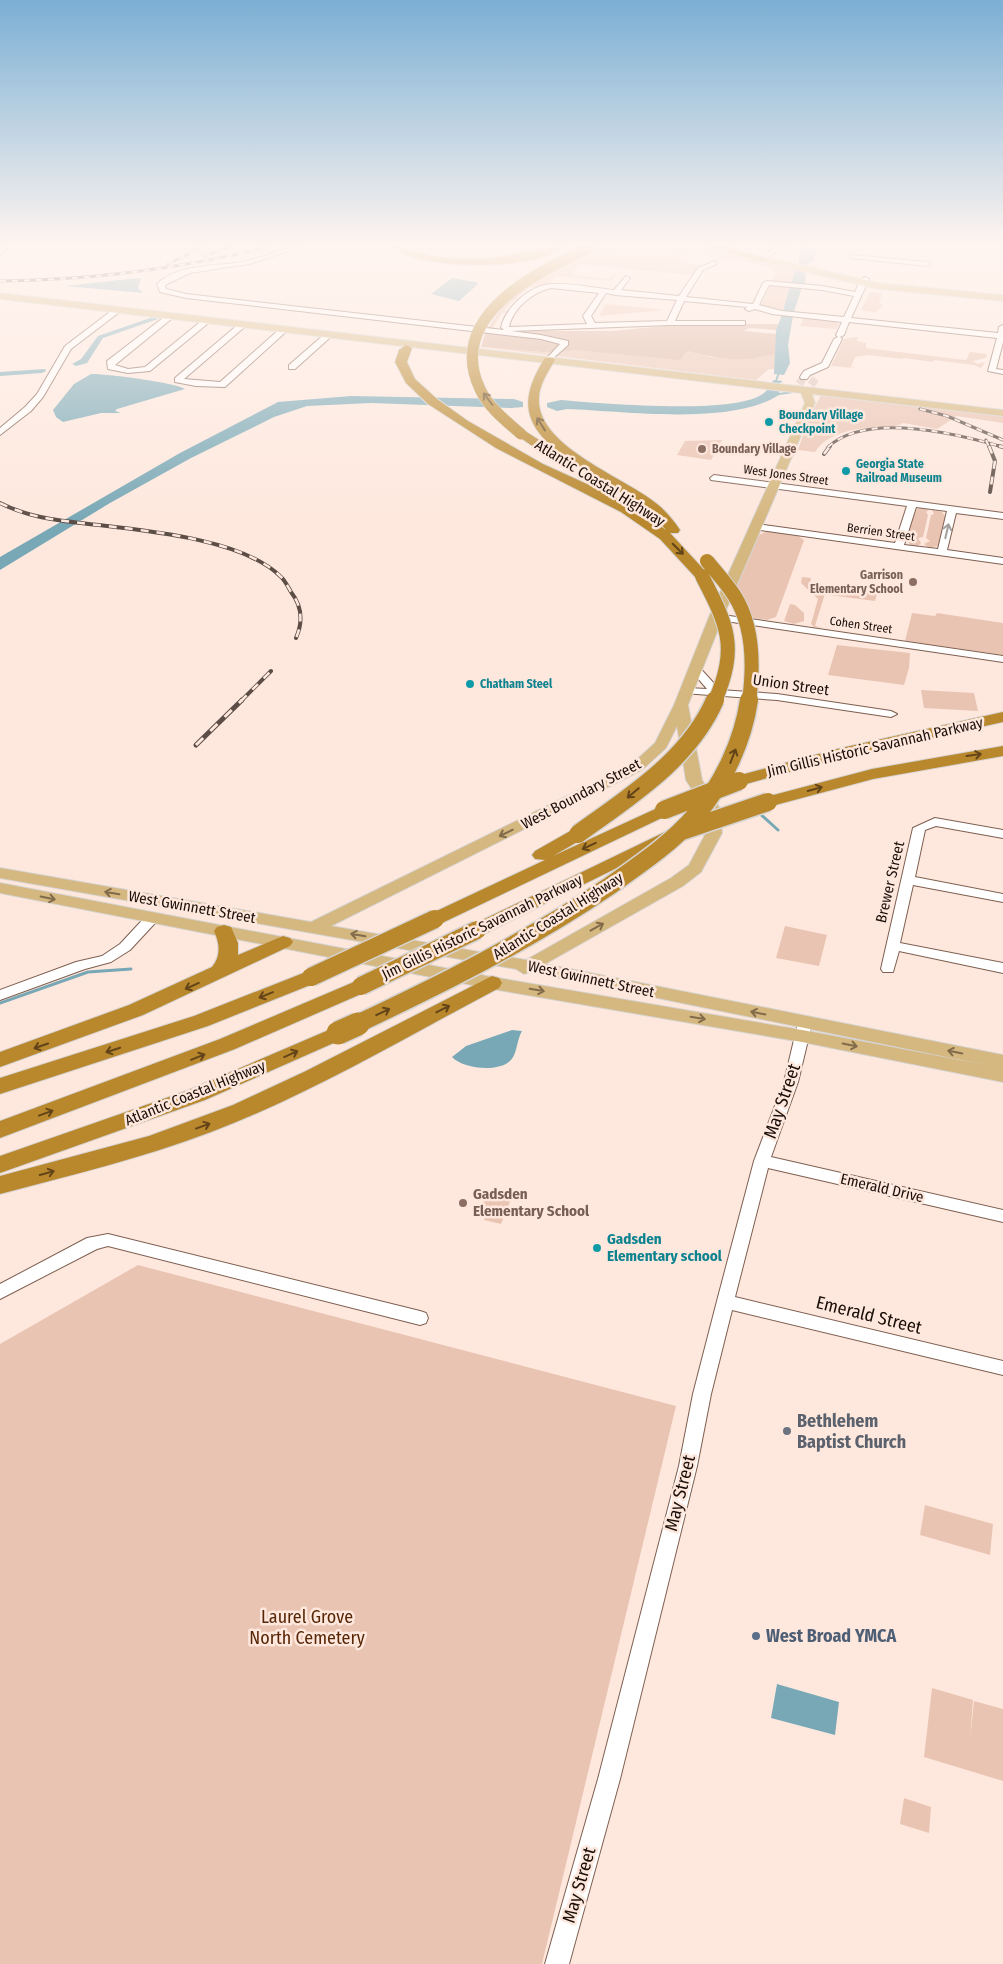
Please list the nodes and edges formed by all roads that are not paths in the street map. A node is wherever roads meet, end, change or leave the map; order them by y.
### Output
1 (79, 339) edge
2 (142, 339) edge
3 (185, 339) edge
4 (227, 339) edge
5 (274, 339) edge
6 (325, 339) edge
7 (369, 339) edge
8 (465, 339) edge
9 (475, 339) edge
10 (554, 339) edge
11 (838, 339) edge
12 (1001, 339) edge
13 (406, 348) dead end
14 (549, 360) junction
15 (292, 367) dead end
16 (1003, 372) edge
17 (807, 383) junction
18 (1003, 413) edge
19 (0, 432) edge
20 (714, 478) dead end
21 (773, 486) junction
22 (912, 504) junction
23 (952, 509) junction
24 (628, 510) junction
25 (1003, 516) edge
26 (756, 526) junction
27 (673, 530) junction
28 (899, 546) junction
29 (942, 553) junction
30 (1003, 561) edge
31 (704, 569) junction
32 (716, 617) junction
33 (1003, 659) edge
34 (694, 668) junction
35 (715, 691) junction
36 (684, 698) junction
37 (891, 714) dead end
38 (1003, 717) edge
39 (1003, 751) edge
40 (637, 767) junction
41 (694, 780) junction
42 (1003, 834) edge
43 (0, 873) edge
44 (908, 880) junction
45 (0, 888) edge
46 (1003, 898) edge
47 (441, 916) junction
48 (152, 918) junction
49 (315, 928) junction
50 (224, 932) junction
51 (570, 941) junction
52 (283, 942) junction
53 (892, 946) junction
54 (529, 966) junction
55 (1003, 968) edge
56 (888, 969) dead end
57 (217, 974) junction
58 (574, 975) junction
59 (492, 983) junction
60 (0, 995) edge
61 (804, 1029) junction
62 (0, 1060) edge
63 (1003, 1062) edge
64 (1003, 1075) edge
65 (0, 1086) edge
66 (0, 1130) edge
67 (762, 1161) junction
68 (0, 1165) edge
69 (0, 1185) edge
70 (1003, 1216) edge
71 (0, 1292) edge
72 (725, 1301) junction
73 (420, 1318) dead end
74 (1003, 1368) edge
75 (557, 1964) edge

1 - 19 street
2 - 3 street
4 - 5 street
6 - 15 street
7 - 14 main road
8 - 24 highway, Atlantic Coastal Highway
27 -> 9 highway, Atlantic Coastal Highway, bridge
10 - 14 street
11 - 17 street, West Boundary Street
12 - 16 street
13 - 24 highway
14 - 17 main road
27 -> 14 highway
17 - 18 main road
17 - 21 main road, West Boundary Street
20 - 21 street, West Jones Street
21 - 22 street, West Jones Street
21 - 26 main road, West Boundary Street
22 - 23 street, West Jones Street
22 - 28 street
23 - 25 street, West Jones Street
29 -> 23 street
24 -> 31 highway, Atlantic Coastal Highway
26 - 28 street, Berrien Street
26 - 32 main road, West Boundary Street
27 - 31 highway, Atlantic Coastal Highway
28 - 29 street, Berrien Street
29 - 30 street, Berrien Street
31 -> 47 highway, Atlantic Coastal Highway, bridge
68 -> 31 highway, Atlantic Coastal Highway, bridge
32 - 33 street, Cohen Street
32 - 34 main road, West Boundary Street
34 - 35 street
34 - 36 main road, West Boundary Street
35 - 36 street, Union Street
35 - 37 street, Union Street
36 - 40 main road, West Boundary Street
36 - 41 main road
38 -> 47 highway, Jim Gillis Historic Savannah Parkway, bridge
66 -> 39 highway, Jim Gillis Historic Savannah Parkway, bridge
40 - 41 main road
40 -> 49 main road, West Boundary Street
51 -> 41 main road
42 - 44 street, Brewer Street
49 -> 43 main road, West Gwinnett Street
44 - 46 street
44 - 53 street, Brewer Street
45 -> 48 main road, West Gwinnett Street
47 -> 65 highway, Jim Gillis Historic Savannah Parkway, bridge
48 - 50 main road, West Gwinnett Street
48 - 60 street
49 - 52 main road, West Boundary Street
54 -> 49 main road, West Gwinnett Street
50 - 52 main road, West Gwinnett Street
50 - 57 highway
51 - 54 main road
51 - 58 main road
52 - 57 highway
52 - 59 main road, West Gwinnett Street
53 - 55 street
53 - 56 street, Brewer Street
54 - 58 main road, West Gwinnett Street
54 - 59 main road
57 -> 62 highway
61 -> 58 main road, West Gwinnett Street
59 -> 61 main road, West Gwinnett Street
69 -> 59 highway
63 -> 61 main road, West Gwinnett Street
61 -> 64 main road, West Gwinnett Street
61 - 67 street, May Street
67 - 70 street, Emerald Drive
67 - 72 street, May Street
71 - 73 street
72 - 74 street, Emerald Street
72 - 75 street, May Street

